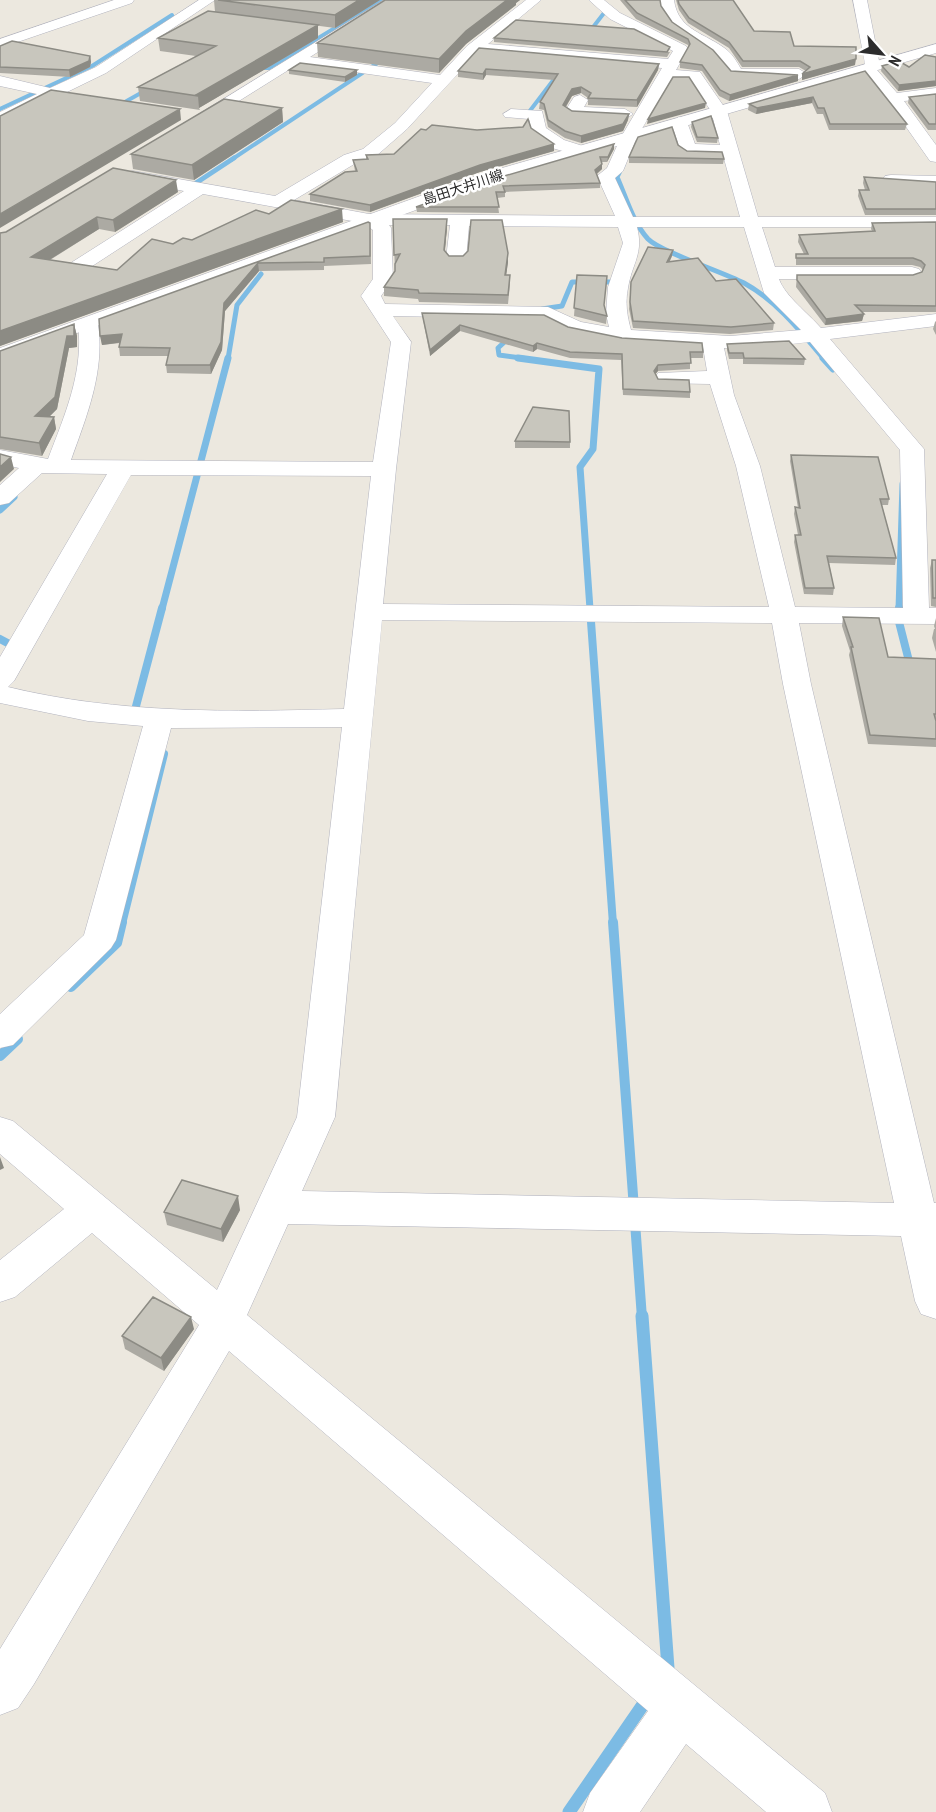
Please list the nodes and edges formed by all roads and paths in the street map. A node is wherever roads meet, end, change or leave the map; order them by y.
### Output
1 (127, 0) edge
2 (208, 0) edge
3 (393, 0) edge
4 (534, 0) edge
5 (596, 0) edge
6 (667, 0) edge
7 (860, 0) edge
8 (186, 15) junction
9 (209, 18) edge
10 (314, 31) edge
11 (495, 31) junction
12 (519, 33) edge
13 (338, 34) junction
14 (0, 44) edge
15 (476, 47) junction
16 (936, 48) edge
17 (771, 56) edge
18 (298, 60) junction
19 (870, 67) junction
20 (668, 69) junction
21 (774, 73) junction
22 (799, 74) edge
23 (442, 80) junction
24 (0, 81) edge
25 (936, 93) edge
26 (52, 94) junction
27 (75, 97) edge
28 (894, 98) junction
29 (580, 100) edge
30 (719, 111) junction
31 (511, 114) dead end
32 (642, 114) junction
33 (0, 118) edge
34 (181, 121) edge
35 (679, 122) junction
36 (629, 136) junction
37 (930, 139) edge
38 (730, 150) junction
39 (580, 151) junction
40 (936, 157) edge
41 (124, 166) dead end
42 (324, 174) junction
43 (357, 175) edge
44 (891, 180) edge
45 (936, 181) edge
46 (200, 188) junction
47 (278, 202) junction
48 (369, 219) junction
49 (460, 220) junction
50 (626, 222) junction
51 (751, 222) junction
52 (936, 222) edge
53 (456, 259) edge
54 (73, 270) edge
55 (767, 273) junction
56 (912, 273) edge
57 (378, 310) junction
58 (936, 320) edge
59 (88, 323) junction
60 (816, 334) junction
61 (622, 336) junction
62 (712, 341) junction
63 (0, 355) edge
64 (719, 377) junction
65 (666, 378) edge
66 (0, 457) edge
67 (46, 466) junction
68 (122, 469) junction
69 (384, 469) junction
70 (0, 498) edge
71 (369, 612) junction
72 (784, 615) junction
73 (926, 616) edge
74 (0, 681) edge
75 (0, 694) edge
76 (358, 718) junction
77 (159, 719) junction
78 (0, 1035) edge
79 (0, 1132) edge
80 (276, 1207) junction
81 (92, 1210) junction
82 (926, 1220) edge
83 (0, 1284) edge
84 (936, 1301) edge
85 (224, 1322) junction
86 (0, 1690) edge
87 (681, 1708) junction
88 (609, 1812) edge
89 (806, 1812) edge

1 - 14 street
2 - 8 street
3 - 13 street
4 - 11 street
5 - 20 street
6 - 21 street
7 - 19 street
8 - 9 street
8 - 26 street
10 - 13 street
11 - 12 street
11 - 15 street
13 - 18 street
15 - 20 street
15 - 23 street
16 - 19 street, 島田大井川線
17 - 21 street
18 - 23 street
18 - 34 street
19 - 28 street
19 - 30 street, 島田大井川線
20 - 30 street
20 - 32 street
21 - 22 street
23 - 42 street
24 - 26 street
25 - 28 street
26 - 27 street
26 - 33 street
28 - 37 street
29 - 32 street
30 - 35 street, 島田大井川線
30 - 38 street
31 - 39 street
32 - 36 street
35 - 36 street, 島田大井川線
35 - 38 street
36 - 39 street, 島田大井川線
36 - 50 street
37 - 40 street
38 - 51 street
39 - 48 street, 島田大井川線
41 - 46 street
42 - 43 street
42 - 47 street
44 - 45 street
46 - 47 street
46 - 54 street
47 - 48 street
48 - 49 street
48 - 57 street
48 - 59 street, 島田大井川線
49 - 50 street
49 - 53 street
50 - 51 street
50 - 61 street
51 - 52 street
51 - 55 street
55 - 56 street
55 - 60 street
57 - 61 street
57 - 69 street
58 - 60 street
59 - 63 street, 島田大井川線
59 - 67 street
60 - 62 street
60 - 73 street
61 - 62 street
62 - 64 street
64 - 65 street
64 - 72 street
66 - 67 street
67 - 68 street
67 - 70 street
68 - 69 street
68 - 74 street
69 - 71 street
71 - 72 street
71 - 76 street
72 - 73 street
72 - 82 street
75 - 77 street
76 - 77 street
76 - 80 street
77 - 78 street
79 - 81 street
80 - 82 street
80 - 85 street
81 - 83 street
81 - 85 street
82 - 84 street
85 - 86 street
85 - 87 street
87 - 88 street
87 - 89 street

